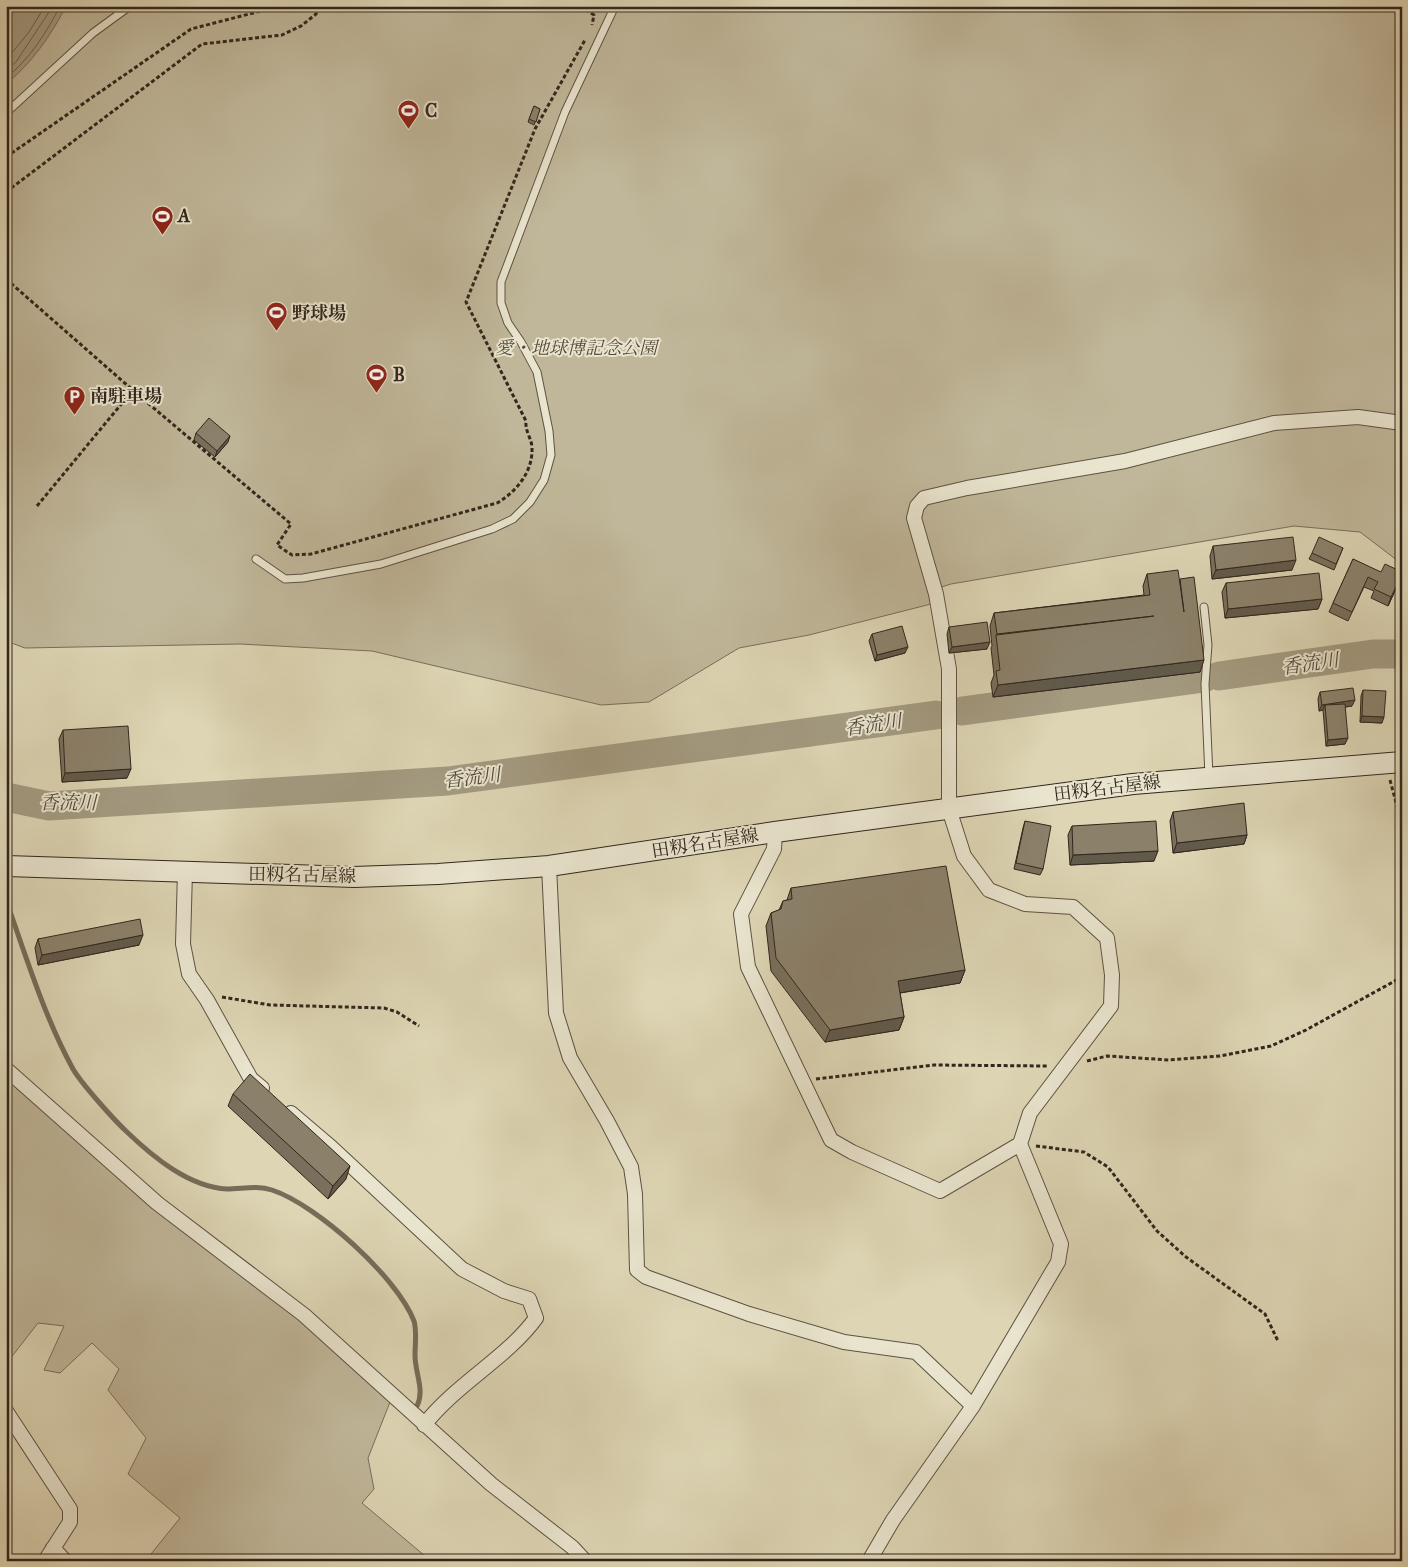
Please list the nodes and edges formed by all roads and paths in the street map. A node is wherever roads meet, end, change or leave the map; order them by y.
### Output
1 (130, 6) edge
2 (280, 6) edge
3 (320, 6) edge
4 (580, 6) edge
5 (616, 6) edge
6 (592, 27) dead end
7 (588, 34) dead end
8 (6, 113) edge
9 (6, 157) edge
10 (6, 192) edge
11 (6, 279) edge
12 (133, 390) junction
13 (1402, 423) edge
14 (37, 506) dead end
15 (256, 559) dead end
16 (1204, 608) dead end
17 (1394, 763) edge
18 (1208, 778) junction
19 (949, 809) junction
20 (1402, 825) edge
21 (775, 832) junction
22 (6, 866) edge
23 (549, 866) junction
24 (185, 871) junction
25 (1402, 977) edge
26 (207, 1000) junction
27 (419, 1026) dead end
28 (1066, 1067) junction
29 (6, 1069) edge
30 (801, 1081) junction
31 (1020, 1144) junction
32 (1278, 1341) dead end
33 (973, 1406) junction
34 (6, 1411) edge
35 (424, 1424) junction
36 (53, 1548) junction
37 (45, 1561) edge
38 (65, 1561) edge
39 (585, 1561) edge
40 (869, 1561) edge

1 - 8 lane
2 - 9 path
3 - 10 path
4 - 6 path
5 - 15 lane
7 - 12 path
11 - 12 path
12 - 14 path
13 - 19 street
16 - 18 lane
17 - 18 main road, 田籾名古屋線
17 - 20 path
18 - 19 main road, 田籾名古屋線
19 - 21 main road, 田籾名古屋線
19 - 28 street
21 - 23 main road, 田籾名古屋線
21 - 30 street
22 - 24 main road, 田籾名古屋線
23 - 24 main road, 田籾名古屋線
23 - 33 street
24 - 26 street
25 - 28 path
26 - 27 path
26 - 35 street
28 - 30 path
28 - 31 street
29 - 35 street
30 - 31 street
31 - 32 path
31 - 33 street
33 - 40 street
34 - 36 street
35 - 39 street
36 - 37 street
36 - 38 street

